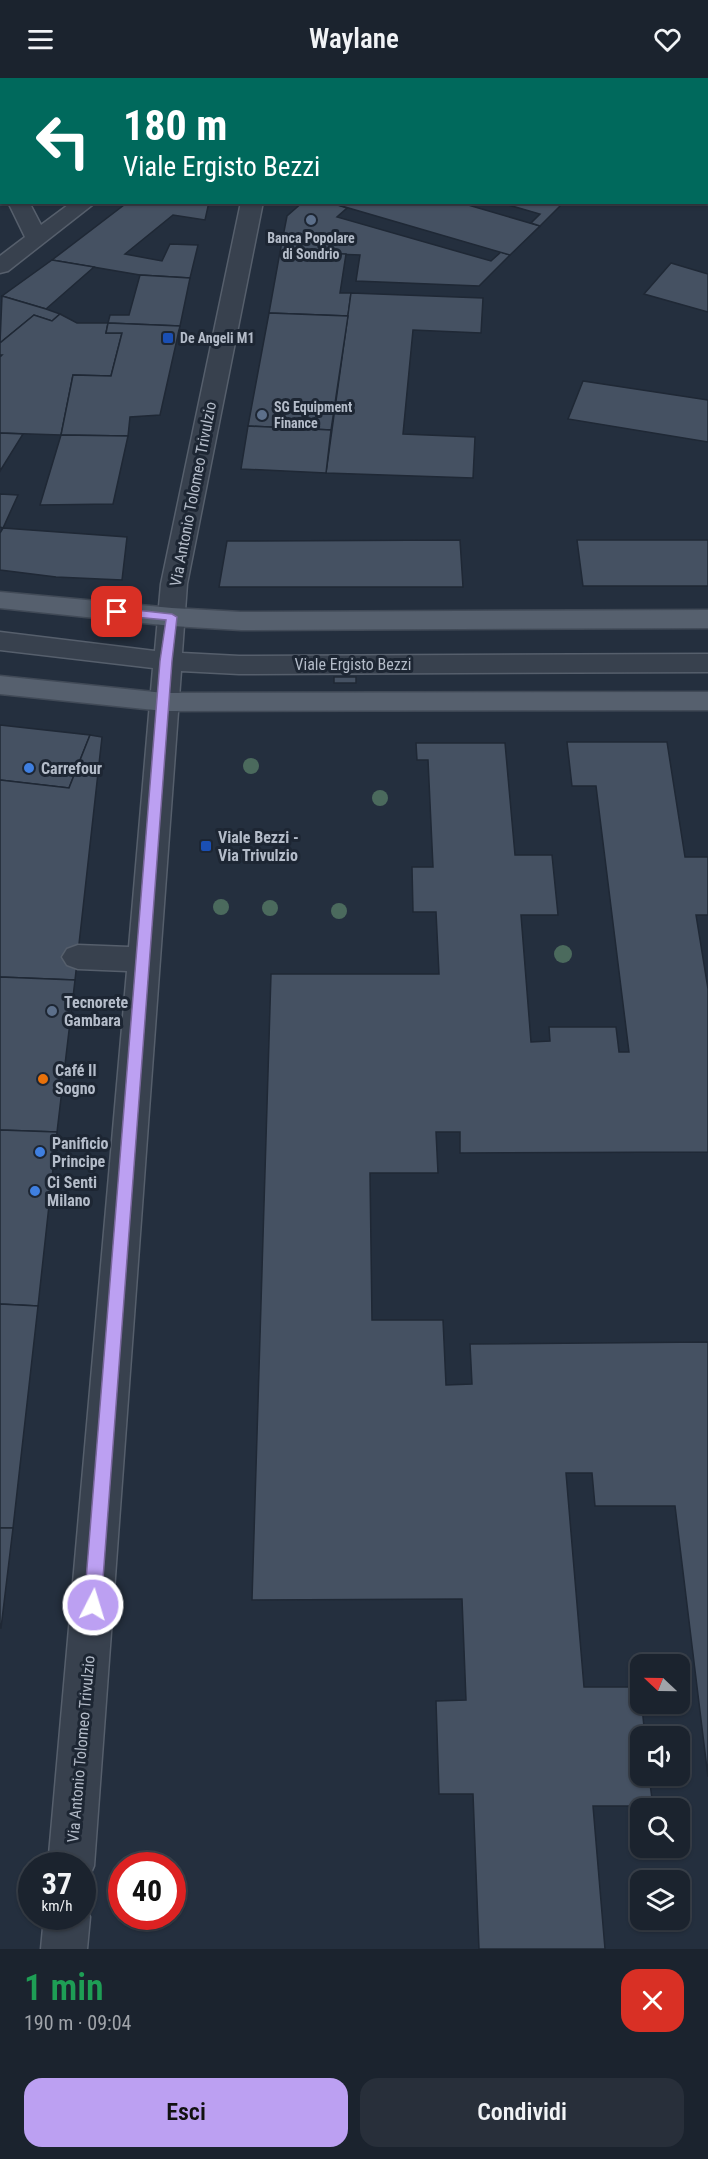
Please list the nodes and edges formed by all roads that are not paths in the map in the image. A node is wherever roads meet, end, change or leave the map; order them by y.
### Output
1 (19, 204) edge
2 (83, 204) edge
3 (252, 204) edge
4 (38, 238) junction
5 (0, 266) edge
6 (0, 600) edge
7 (172, 617) junction
8 (708, 619) edge
9 (0, 641) edge
10 (166, 661) junction
11 (708, 663) edge
12 (0, 686) edge
13 (708, 701) edge
14 (164, 702) junction
15 (78, 957) dead end
16 (144, 959) junction
17 (72, 1852) edge
18 (66, 1930) edge
19 (64, 1949) edge

1 - 4 street
2 - 4 street
3 - 7 street, Via Antonio Tolomeo Trivulzio
4 - 5 street
6 - 7 main road
7 - 8 main road
7 - 10 street, Via Antonio Tolomeo Trivulzio
9 - 10 street, Viale Ergisto Bezzi
10 - 11 street, Viale Ergisto Bezzi
10 - 14 street, Via Antonio Tolomeo Trivulzio
12 - 14 main road
13 - 14 main road
14 - 16 street, Via Antonio Tolomeo Trivulzio
15 - 16 street
16 - 17 street, Via Antonio Tolomeo Trivulzio
18 - 19 street

